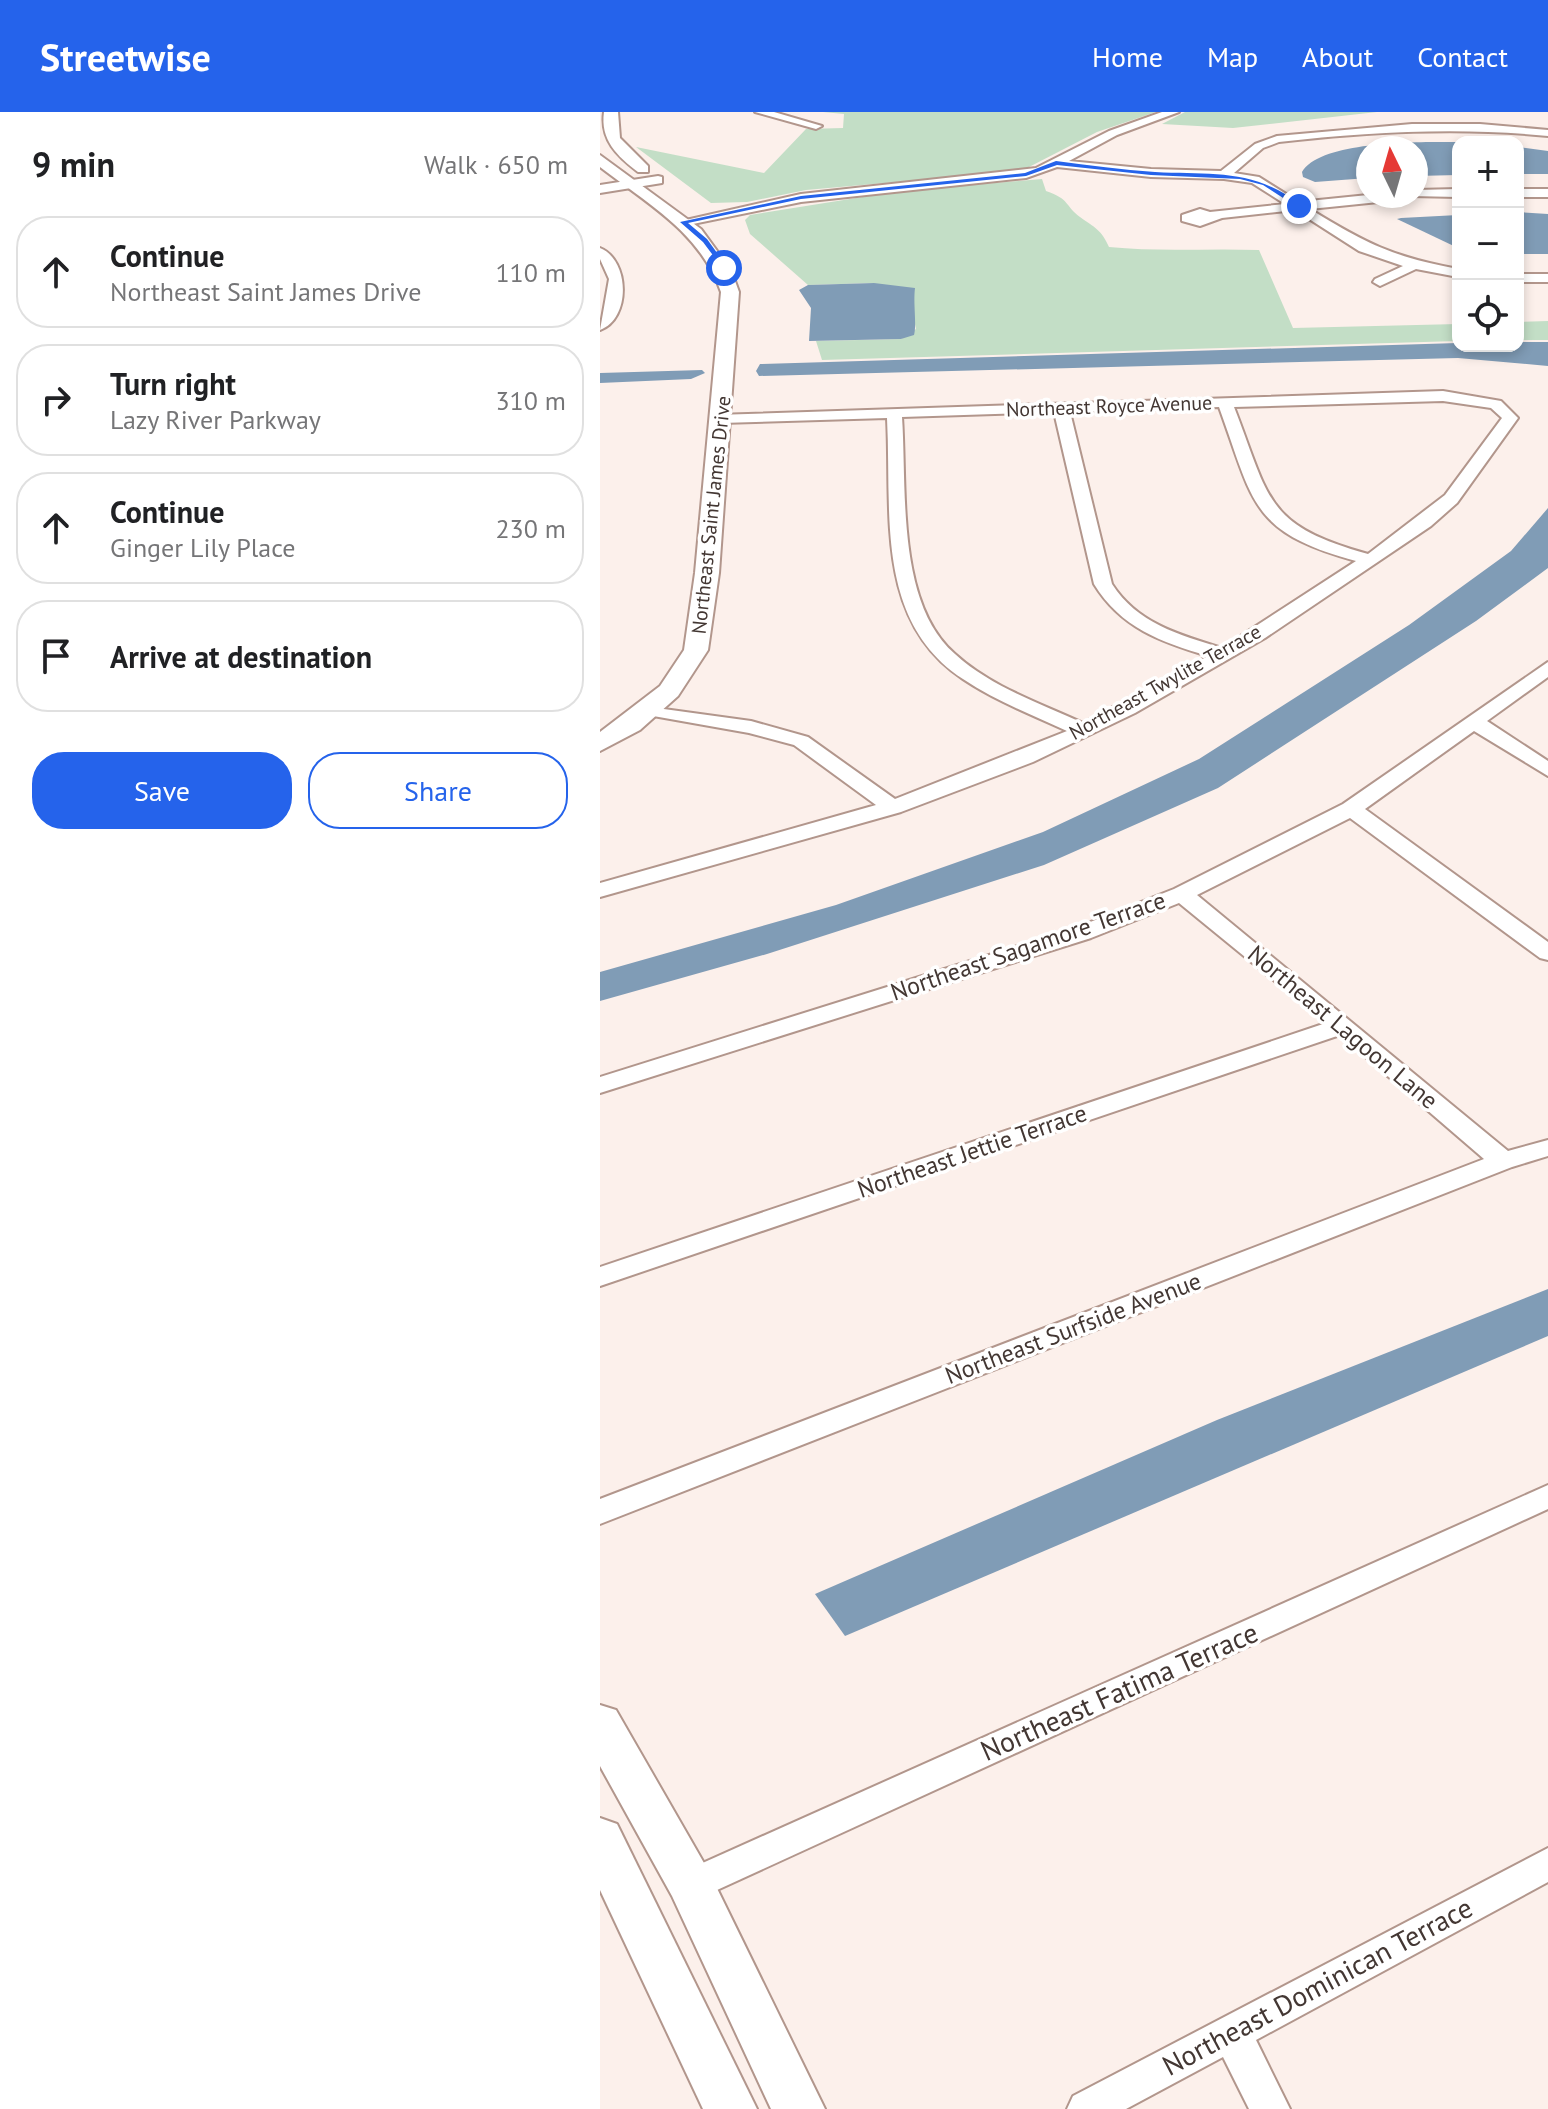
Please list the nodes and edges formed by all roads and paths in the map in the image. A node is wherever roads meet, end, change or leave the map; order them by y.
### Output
1 (611, 112) edge
2 (761, 112) edge
3 (1173, 112) edge
4 (816, 126) dead end
5 (1548, 133) edge
6 (600, 160) edge
7 (1056, 163) junction
8 (1224, 175) junction
9 (658, 180) junction
10 (632, 186) junction
11 (600, 189) edge
12 (1452, 193) edge
13 (1524, 193) edge
14 (1548, 193) edge
15 (1428, 194) edge
16 (1356, 200) edge
17 (1299, 206) junction
18 (1213, 215) dead end
19 (718, 221) junction
20 (683, 222) junction
21 (600, 252) edge
22 (743, 264) dead end
23 (1414, 265) junction
24 (1452, 272) edge
25 (1524, 278) edge
26 (1548, 278) edge
27 (1380, 282) dead end
28 (730, 292) junction
29 (600, 326) edge
30 (1225, 403) junction
31 (1496, 404) joint
32 (1061, 408) junction
33 (894, 413) junction
34 (721, 418) junction
35 (1371, 560) junction
36 (1221, 654) junction
37 (1548, 668) edge
38 (649, 710) junction
39 (1476, 723) junction
40 (1083, 731) junction
41 (600, 743) edge
42 (1548, 770) edge
43 (893, 807) junction
44 (1351, 809) junction
45 (600, 890) edge
46 (1182, 894) junction
47 (1548, 953) edge
48 (1344, 1025) junction
49 (600, 1085) edge
50 (1548, 1148) edge
51 (1503, 1161) junction
52 (600, 1277) edge
53 (1548, 1496) edge
54 (600, 1512) edge
55 (600, 1723) edge
56 (600, 1838) edge
57 (1548, 1864) edge
58 (691, 1885) junction
59 (1231, 2032) junction
60 (730, 2109) edge
61 (798, 2109) edge
62 (1087, 2109) edge
63 (1270, 2109) edge

1 - 9 main road
2 - 4 street
3 - 7 street
5 - 8 street
6 - 10 main road, Northeast Saint James Drive
7 - 8 street
7 - 19 street
8 - 17 street
9 - 10 street
9 - 19 main road
10 - 11 street
10 - 20 main road, Northeast Saint James Drive
12 - 15 street
13 - 14 street
16 - 17 street
17 - 18 street
17 - 23 street
19 - 20 street
20 - 28 main road, Northeast Saint James Drive
21 - 29 street
22 - 28 main road, Northeast Saint James Drive
23 - 24 street
23 - 27 street
25 - 26 street
28 - 34 main road, Northeast Saint James Drive
30 - 31 street, Northeast Royce Avenue
30 - 32 street, Northeast Royce Avenue
30 - 35 street
31 - 35 street, Northeast Twylite Terrace
32 - 33 street, Northeast Royce Avenue
32 - 36 street
33 - 34 street, Northeast Royce Avenue
33 - 40 street
34 - 38 main road, Northeast Saint James Drive
35 - 36 street, Northeast Twylite Terrace
36 - 40 street, Northeast Twylite Terrace
37 - 39 street, Northeast Sagamore Terrace
38 - 41 main road, Northeast Saint James Drive
38 - 43 street
39 - 42 street
39 - 44 street, Northeast Sagamore Terrace
40 - 43 street, Northeast Twylite Terrace
43 - 45 street, Northeast Twylite Terrace
44 - 46 street, Northeast Sagamore Terrace
44 - 47 street
46 - 48 street, Northeast Lagoon Lane
46 - 49 street, Northeast Sagamore Terrace
48 - 51 street, Northeast Lagoon Lane
48 - 52 street, Northeast Jettie Terrace
50 - 51 street, Northeast Surfside Avenue
51 - 54 street, Northeast Surfside Avenue
53 - 58 street, Northeast Fatima Terrace
55 - 58 main road
56 - 60 main road
57 - 59 street, Northeast Dominican Terrace
58 - 61 main road
59 - 62 street, Northeast Dominican Terrace
59 - 63 street

